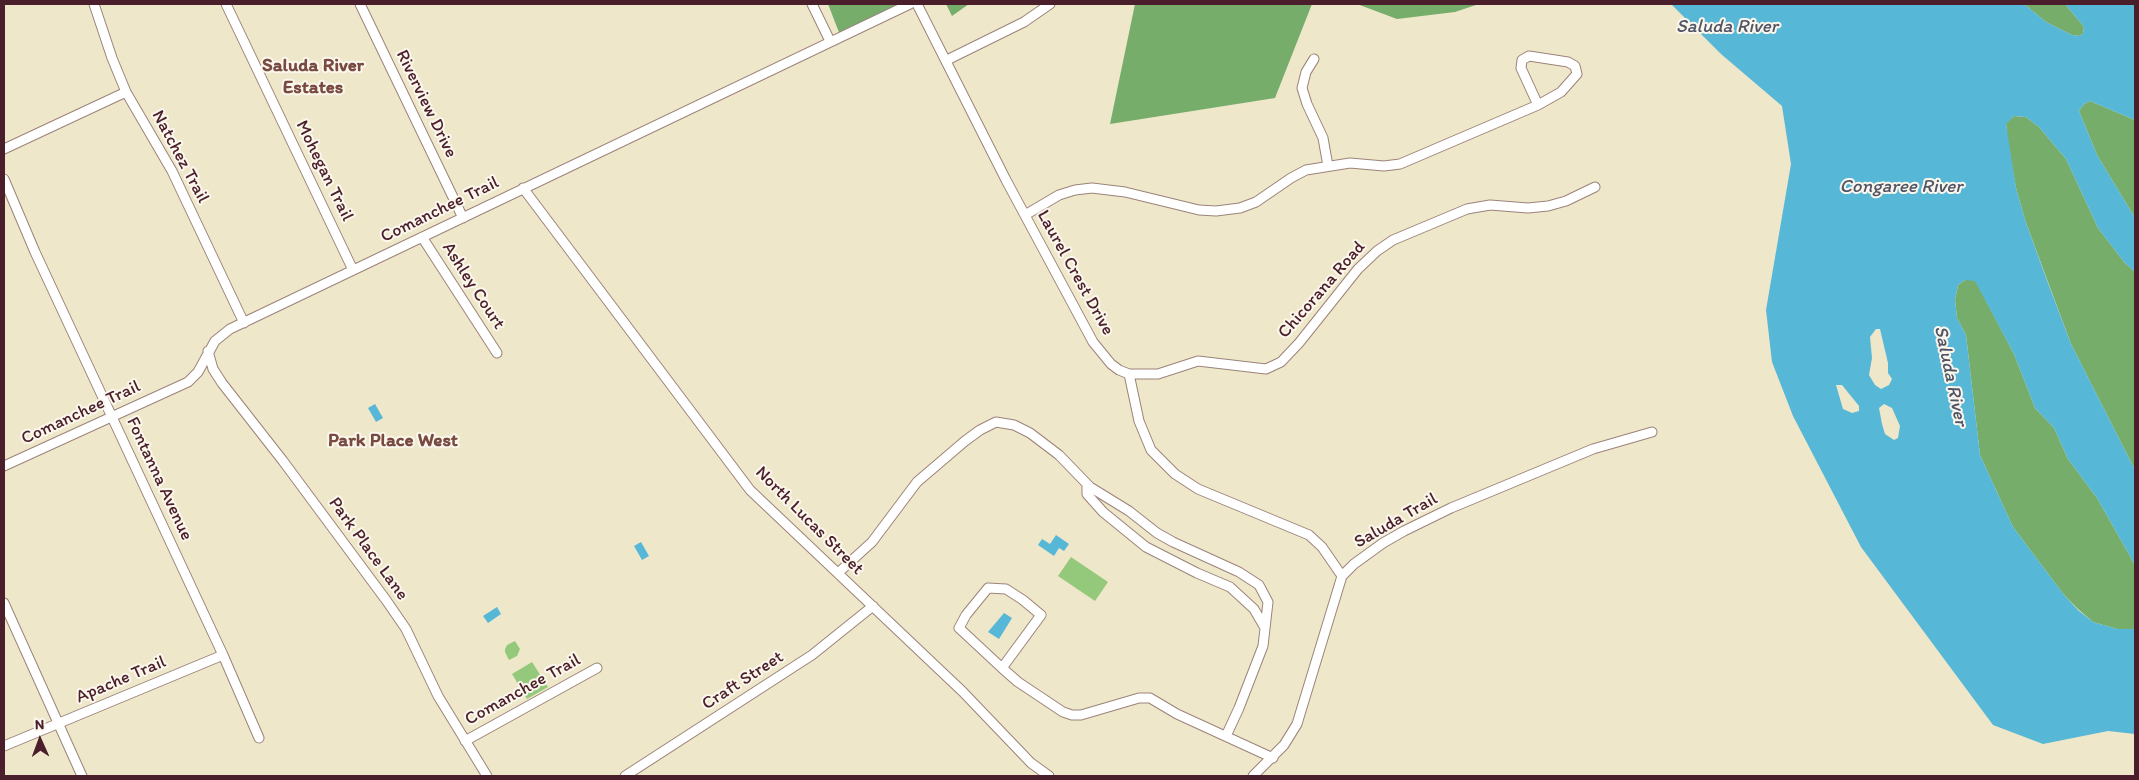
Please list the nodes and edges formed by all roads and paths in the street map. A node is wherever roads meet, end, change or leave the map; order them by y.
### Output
1 (94, 4) edge
2 (226, 4) edge
3 (360, 4) edge
4 (812, 4) edge
5 (910, 4) edge
6 (917, 4) edge
7 (1050, 4) edge
8 (830, 41) junction
9 (1314, 59) dead end
10 (947, 60) junction
11 (126, 92) junction
12 (1538, 105) junction
13 (4, 148) edge
14 (1328, 166) junction
15 (4, 180) edge
16 (1595, 187) dead end
17 (523, 188) junction
18 (1025, 215) junction
19 (463, 218) junction
20 (422, 237) junction
21 (353, 270) junction
22 (244, 323) junction
23 (208, 351) junction
24 (498, 353) dead end
25 (1128, 374) junction
26 (112, 417) junction
27 (1652, 432) dead end
28 (4, 466) edge
29 (1087, 484) junction
30 (838, 573) junction
31 (1342, 576) junction
32 (4, 603) edge
33 (873, 606) junction
34 (1265, 628) junction
35 (223, 655) junction
36 (597, 668) dead end
37 (1002, 668) junction
38 (58, 724) junction
39 (1226, 736) junction
40 (259, 738) dead end
41 (465, 742) junction
42 (4, 746) edge
43 (1273, 758) junction
44 (82, 776) edge
45 (487, 776) edge
46 (625, 776) edge
47 (1049, 776) edge
48 (1253, 776) edge

1 - 11 street, Natchez Trail
2 - 21 street, Mohegan Trail
3 - 19 street, Riverview Drive
4 - 8 street
5 - 8 street, Comanchee Trail
6 - 10 street, Laurel Crest Drive
7 - 10 street
8 - 17 street, Comanchee Trail
9 - 14 street
10 - 18 street, Laurel Crest Drive
11 - 13 street
11 - 22 street, Natchez Trail
12 - 12 street
12 - 14 street
14 - 18 street
15 - 26 street, Fontanna Avenue
16 - 25 street, Chicorana Road
17 - 19 street, Comanchee Trail
17 - 30 street, North Lucas Street
18 - 25 street, Laurel Crest Drive
19 - 20 street, Comanchee Trail
20 - 21 street, Comanchee Trail
20 - 24 street, Ashley Court
21 - 22 street, Comanchee Trail
22 - 23 street, Comanchee Trail
23 - 26 street, Comanchee Trail
23 - 41 street, Park Place Lane
25 - 31 street
26 - 28 street, Comanchee Trail
26 - 35 street, Fontanna Avenue
27 - 31 street, Saluda Trail
29 - 30 street
29 - 34 street
29 - 34 street
30 - 33 street, North Lucas Street
31 - 43 street
32 - 38 street
33 - 46 street, Craft Street
33 - 47 street, North Lucas Street
34 - 39 street
35 - 38 street, Apache Trail
35 - 40 street, Fontanna Avenue
36 - 41 street, Comanchee Trail
37 - 37 street
37 - 39 street
38 - 42 street, Apache Trail
38 - 44 street
39 - 43 street
41 - 45 street, Park Place Lane
43 - 48 street

